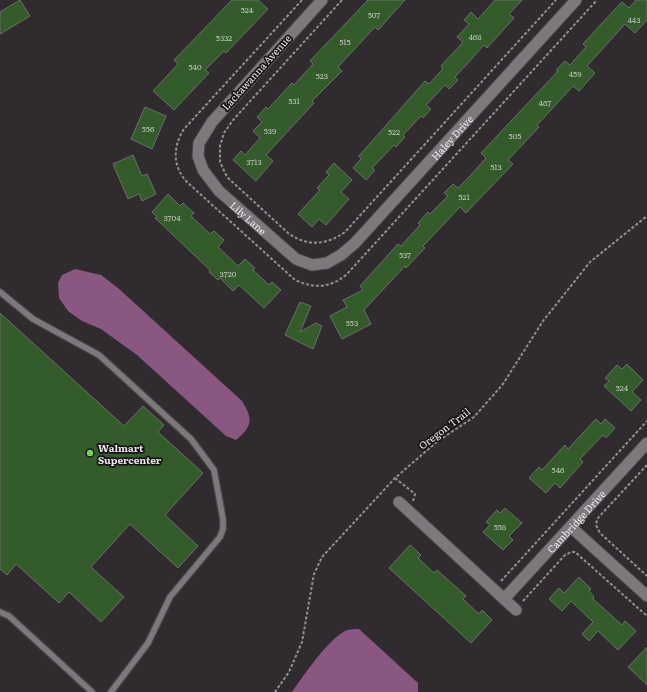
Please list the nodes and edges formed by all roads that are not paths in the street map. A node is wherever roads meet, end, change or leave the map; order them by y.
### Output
1 (322, 0) edge
2 (576, 0) edge
3 (197, 150) joint
4 (320, 265) joint
5 (0, 292) edge
6 (647, 443) edge
7 (399, 502) dead end
8 (571, 526) junction
9 (647, 596) edge
10 (504, 599) junction
11 (518, 607) road end
12 (0, 612) edge
13 (92, 692) edge
14 (111, 692) edge

1 - 3 street, Lackawanna Avenue
2 - 4 street, Haley Drive
3 - 4 street, Lily Lane
5 - 14 lane
6 - 8 street, Cambridge Drive
7 - 10 street
8 - 9 street
8 - 10 street, Cambridge Drive
10 - 11 street
12 - 13 lane

